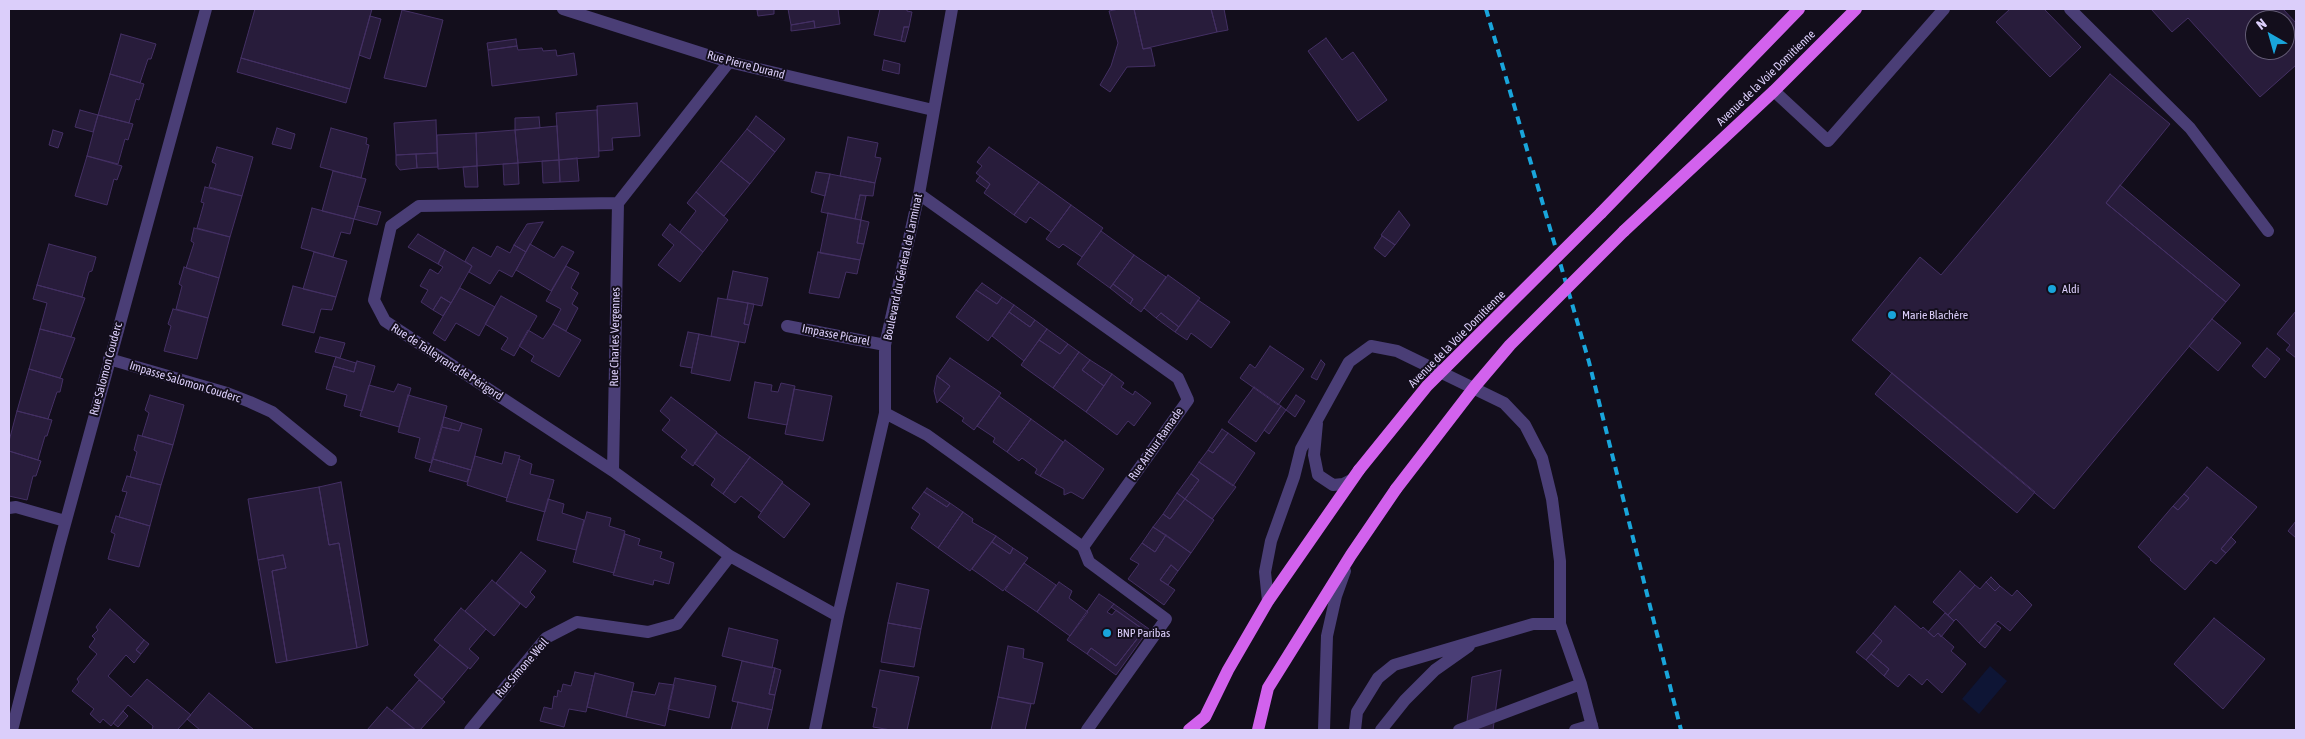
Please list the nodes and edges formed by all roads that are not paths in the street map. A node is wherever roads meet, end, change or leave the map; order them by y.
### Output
1 (206, 9) edge
2 (565, 9) edge
3 (952, 9) edge
4 (1799, 9) edge
5 (1856, 9) edge
6 (1944, 9) edge
7 (2070, 9) edge
8 (729, 62) junction
9 (1774, 91) junction
10 (933, 110) junction
11 (919, 194) junction
12 (618, 204) junction
13 (2268, 231) dead end
14 (787, 326) dead end
15 (885, 345) junction
16 (109, 359) junction
17 (885, 412) junction
18 (1317, 417) junction
19 (331, 460) dead end
20 (613, 471) junction
21 (1355, 475) junction
22 (9, 508) edge
23 (65, 521) junction
24 (1083, 547) junction
25 (1351, 555) junction
26 (730, 556) junction
27 (1268, 601) junction
28 (838, 616) junction
29 (1560, 624) junction
30 (1479, 639) junction
31 (1581, 684) junction
32 (1593, 727) edge
33 (12, 730) edge
34 (470, 730) edge
35 (815, 730) edge
36 (1087, 730) edge
37 (1189, 730) edge
38 (1258, 730) edge
39 (1324, 730) edge
40 (1355, 730) edge
41 (1381, 730) edge
42 (1459, 730) edge
43 (1575, 730) edge

1 - 16 street, Rue Salomon Couderc
2 - 8 street, Rue Pierre Durand
3 - 10 street, Boulevard du Général de Larminat
4 - 21 main road, Avenue de la Voie Domitienne, bridge
5 - 9 main road, Avenue de la Voie Domitienne
6 - 9 street
7 - 13 street
8 - 10 street, Rue Pierre Durand
8 - 12 street
9 - 25 main road, Avenue de la Voie Domitienne, bridge
10 - 11 street, Boulevard du Général de Larminat
11 - 15 street, Boulevard du Général de Larminat
11 - 24 street, Rue Arthur Ramade
12 - 20 street, Rue Charles Vergennes
12 - 20 street, Rue de Talleyrand de Périgord
14 - 15 street, Impasse Picarel
15 - 17 street, Boulevard du Général de Larminat
16 - 19 street, Impasse Salomon Couderc
16 - 23 street, Rue Salomon Couderc
17 - 24 street
17 - 28 street, Boulevard du Général de Larminat
18 - 21 street
18 - 27 street
18 - 29 street
20 - 26 street, Rue de Talleyrand de Périgord
21 - 27 main road, Avenue de la Voie Domitienne
22 - 23 street
23 - 33 street, Rue Salomon Couderc
24 - 36 street
25 - 38 main road, Avenue de la Voie Domitienne
25 - 39 street
26 - 28 street, Rue de Talleyrand de Périgord
26 - 34 street, Rue Simone Weil
27 - 37 main road, Avenue de la Voie Domitienne
28 - 35 street, Boulevard du Général de Larminat
29 - 30 street
29 - 31 street
30 - 40 street
30 - 41 street
31 - 32 street
31 - 42 street
32 - 43 street

